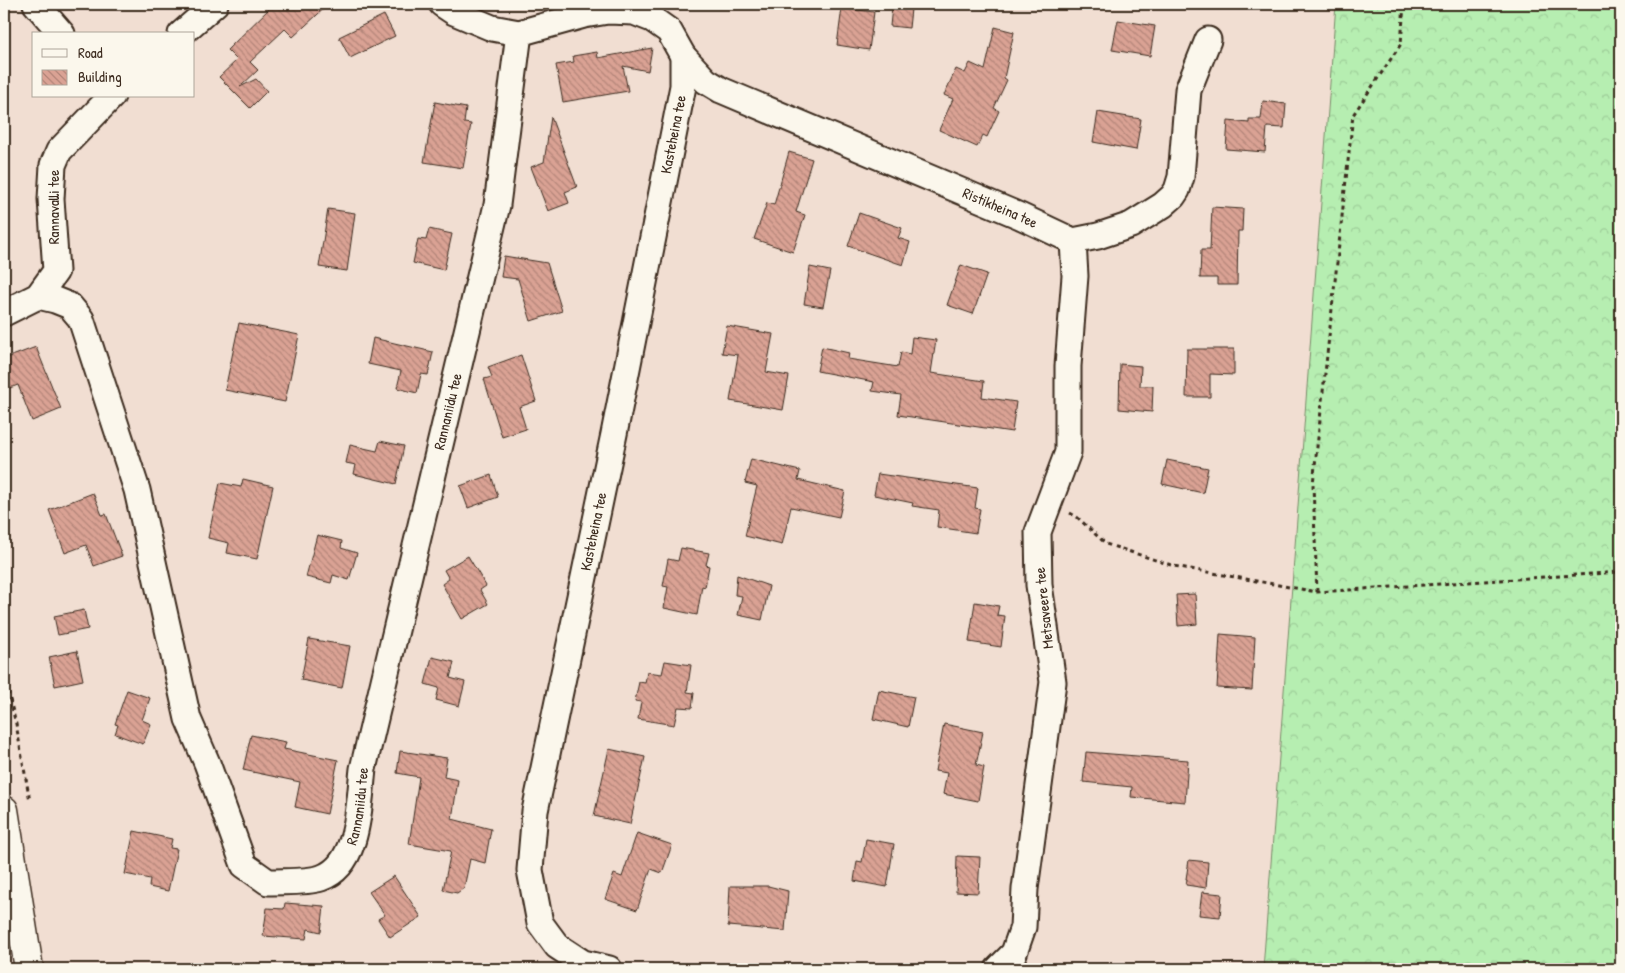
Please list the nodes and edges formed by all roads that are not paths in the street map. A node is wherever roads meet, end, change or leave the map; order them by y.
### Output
1 (36, 4) edge
2 (214, 4) edge
3 (442, 4) edge
4 (60, 32) edge
5 (183, 32) edge
6 (519, 33) junction
7 (1208, 40) dead end
8 (683, 56) junction
9 (110, 98) edge
10 (1073, 242) junction
11 (38, 296) junction
12 (4, 313) edge
13 (5, 825) edge
14 (29, 969) edge
15 (609, 969) edge
16 (998, 969) edge

1 - 4 street
2 - 5 street
3 - 6 street
6 - 8 street
6 - 11 street, Rannaniidu tee
7 - 10 street
8 - 10 street, Ristikheina tee
8 - 15 street, Kasteheina tee
9 - 11 street, Rannavalli tee
10 - 16 street, Metsaveere tee
11 - 12 street, Rannavalli tee
13 - 14 street

